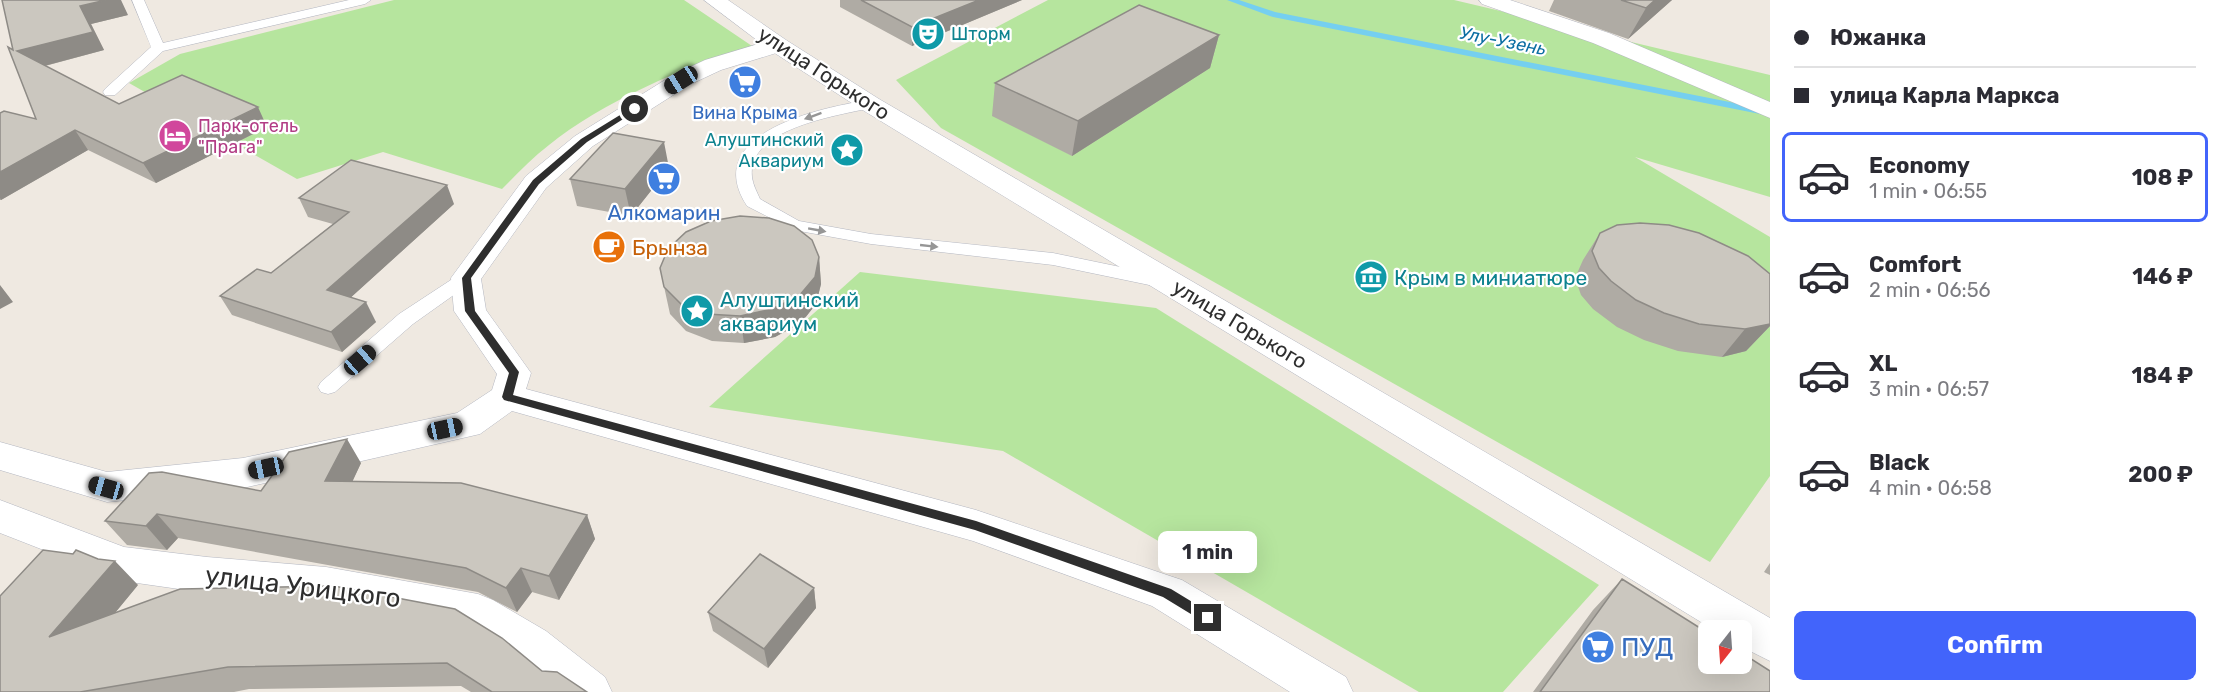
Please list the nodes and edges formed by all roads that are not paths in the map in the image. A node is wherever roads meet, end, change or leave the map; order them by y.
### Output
1 (138, 0) edge
2 (365, 0) edge
3 (714, 0) edge
4 (1490, 0) edge
5 (778, 45) junction
6 (158, 48) junction
7 (110, 92) dead end
8 (870, 104) junction
9 (1770, 111) edge
10 (466, 278) junction
11 (1172, 284) junction
12 (328, 387) dead end
13 (507, 397) junction
14 (0, 456) edge
15 (0, 516) edge
16 (1770, 641) edge
17 (589, 692) edge
18 (1330, 692) edge

1 - 6 lane
2 - 6 lane
3 - 5 street, улица Горького
4 - 9 street
5 - 8 street, улица Горького
5 - 10 street
6 - 7 lane
8 - 11 street, улица Горького
8 -> 11 lane
10 - 12 lane
10 - 13 street
11 - 16 street, улица Горького
13 - 14 street
13 - 18 street
15 - 17 street, улица Урицкого

